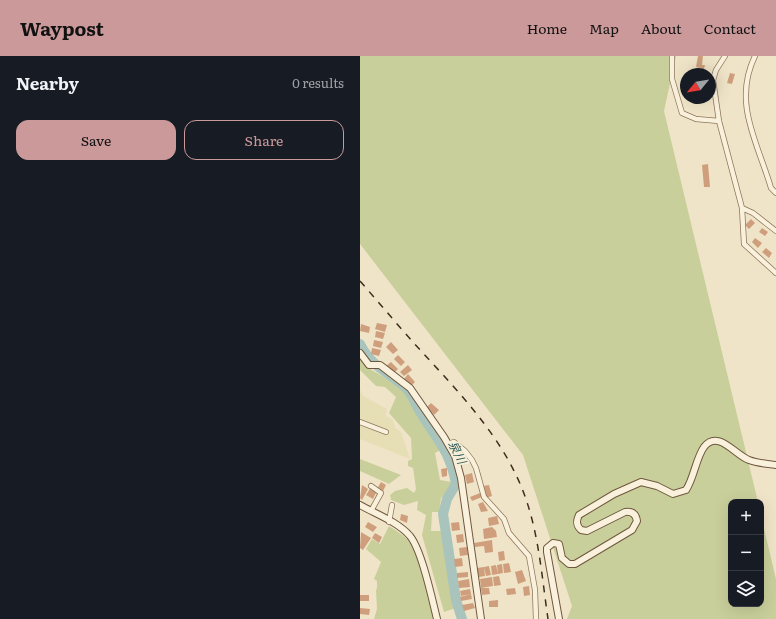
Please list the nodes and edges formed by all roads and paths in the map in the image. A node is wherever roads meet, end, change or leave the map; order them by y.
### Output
1 (672, 56) edge
2 (725, 56) edge
3 (755, 56) edge
4 (719, 121) junction
5 (776, 192) edge
6 (742, 208) junction
7 (776, 231) edge
8 (776, 273) edge
9 (360, 353) edge
10 (360, 422) edge
11 (386, 432) dead end
12 (448, 444) junction
13 (776, 465) edge
14 (371, 486) dead end
15 (360, 505) edge
16 (392, 505) dead end
17 (371, 511) junction
18 (389, 522) junction
19 (437, 619) edge
20 (481, 619) edge
21 (536, 619) edge
22 (559, 619) edge

1 - 4 street
2 - 4 street
3 - 5 street
4 - 6 street
6 - 7 street
6 - 8 street
9 - 12 street
10 - 11 street
12 - 20 street
12 - 21 street
13 - 22 street
14 - 17 street
15 - 17 street
16 - 18 street
17 - 18 street
18 - 19 street

